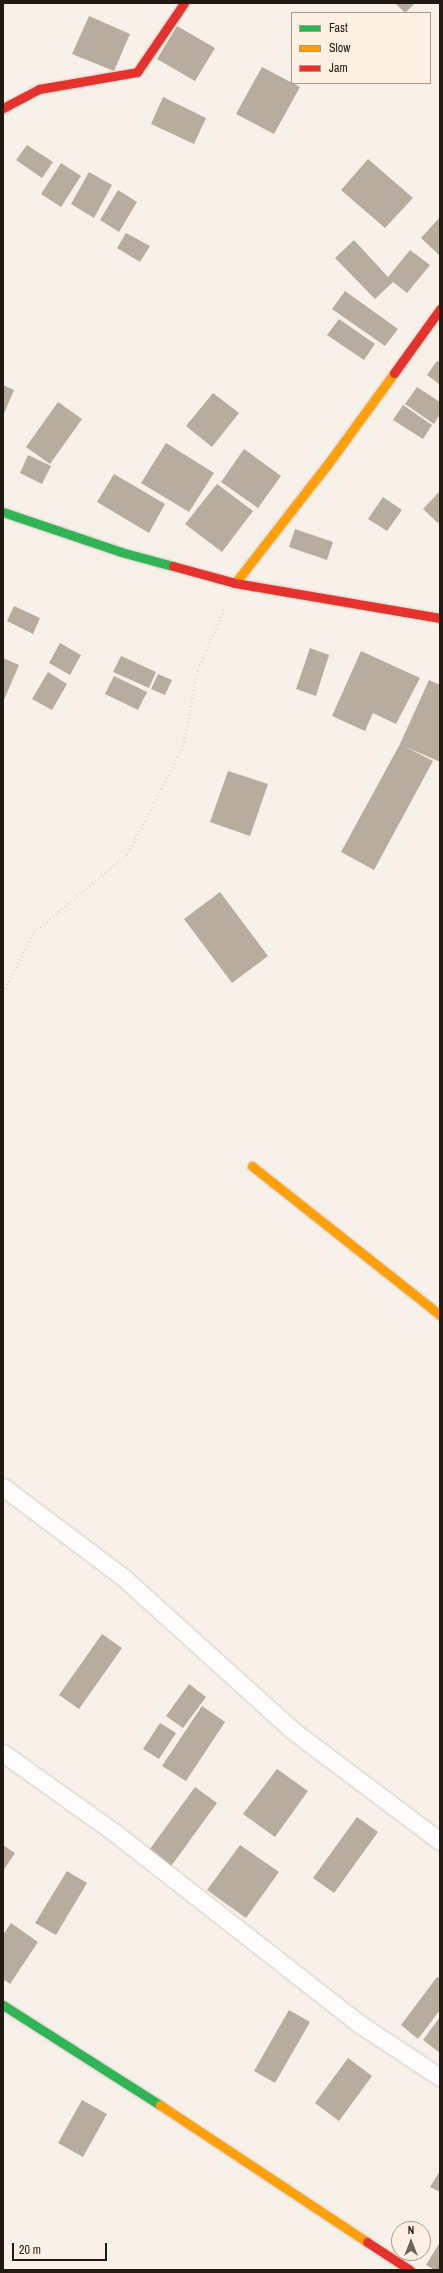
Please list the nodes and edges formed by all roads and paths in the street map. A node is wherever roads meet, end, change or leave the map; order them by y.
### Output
1 (184, 3) edge
2 (3, 108) edge
3 (440, 309) edge
4 (3, 512) edge
5 (235, 583) junction
6 (440, 618) edge
7 (3, 992) edge
8 (252, 1166) dead end
9 (440, 1315) edge
10 (3, 1487) edge
11 (3, 1753) edge
12 (440, 1841) edge
13 (3, 2005) edge
14 (440, 2077) edge
15 (410, 2270) edge

1 - 2 street
3 - 5 street
4 - 5 street
5 - 6 street
5 - 7 path
8 - 9 street
10 - 12 lane
11 - 14 lane
13 - 15 street

